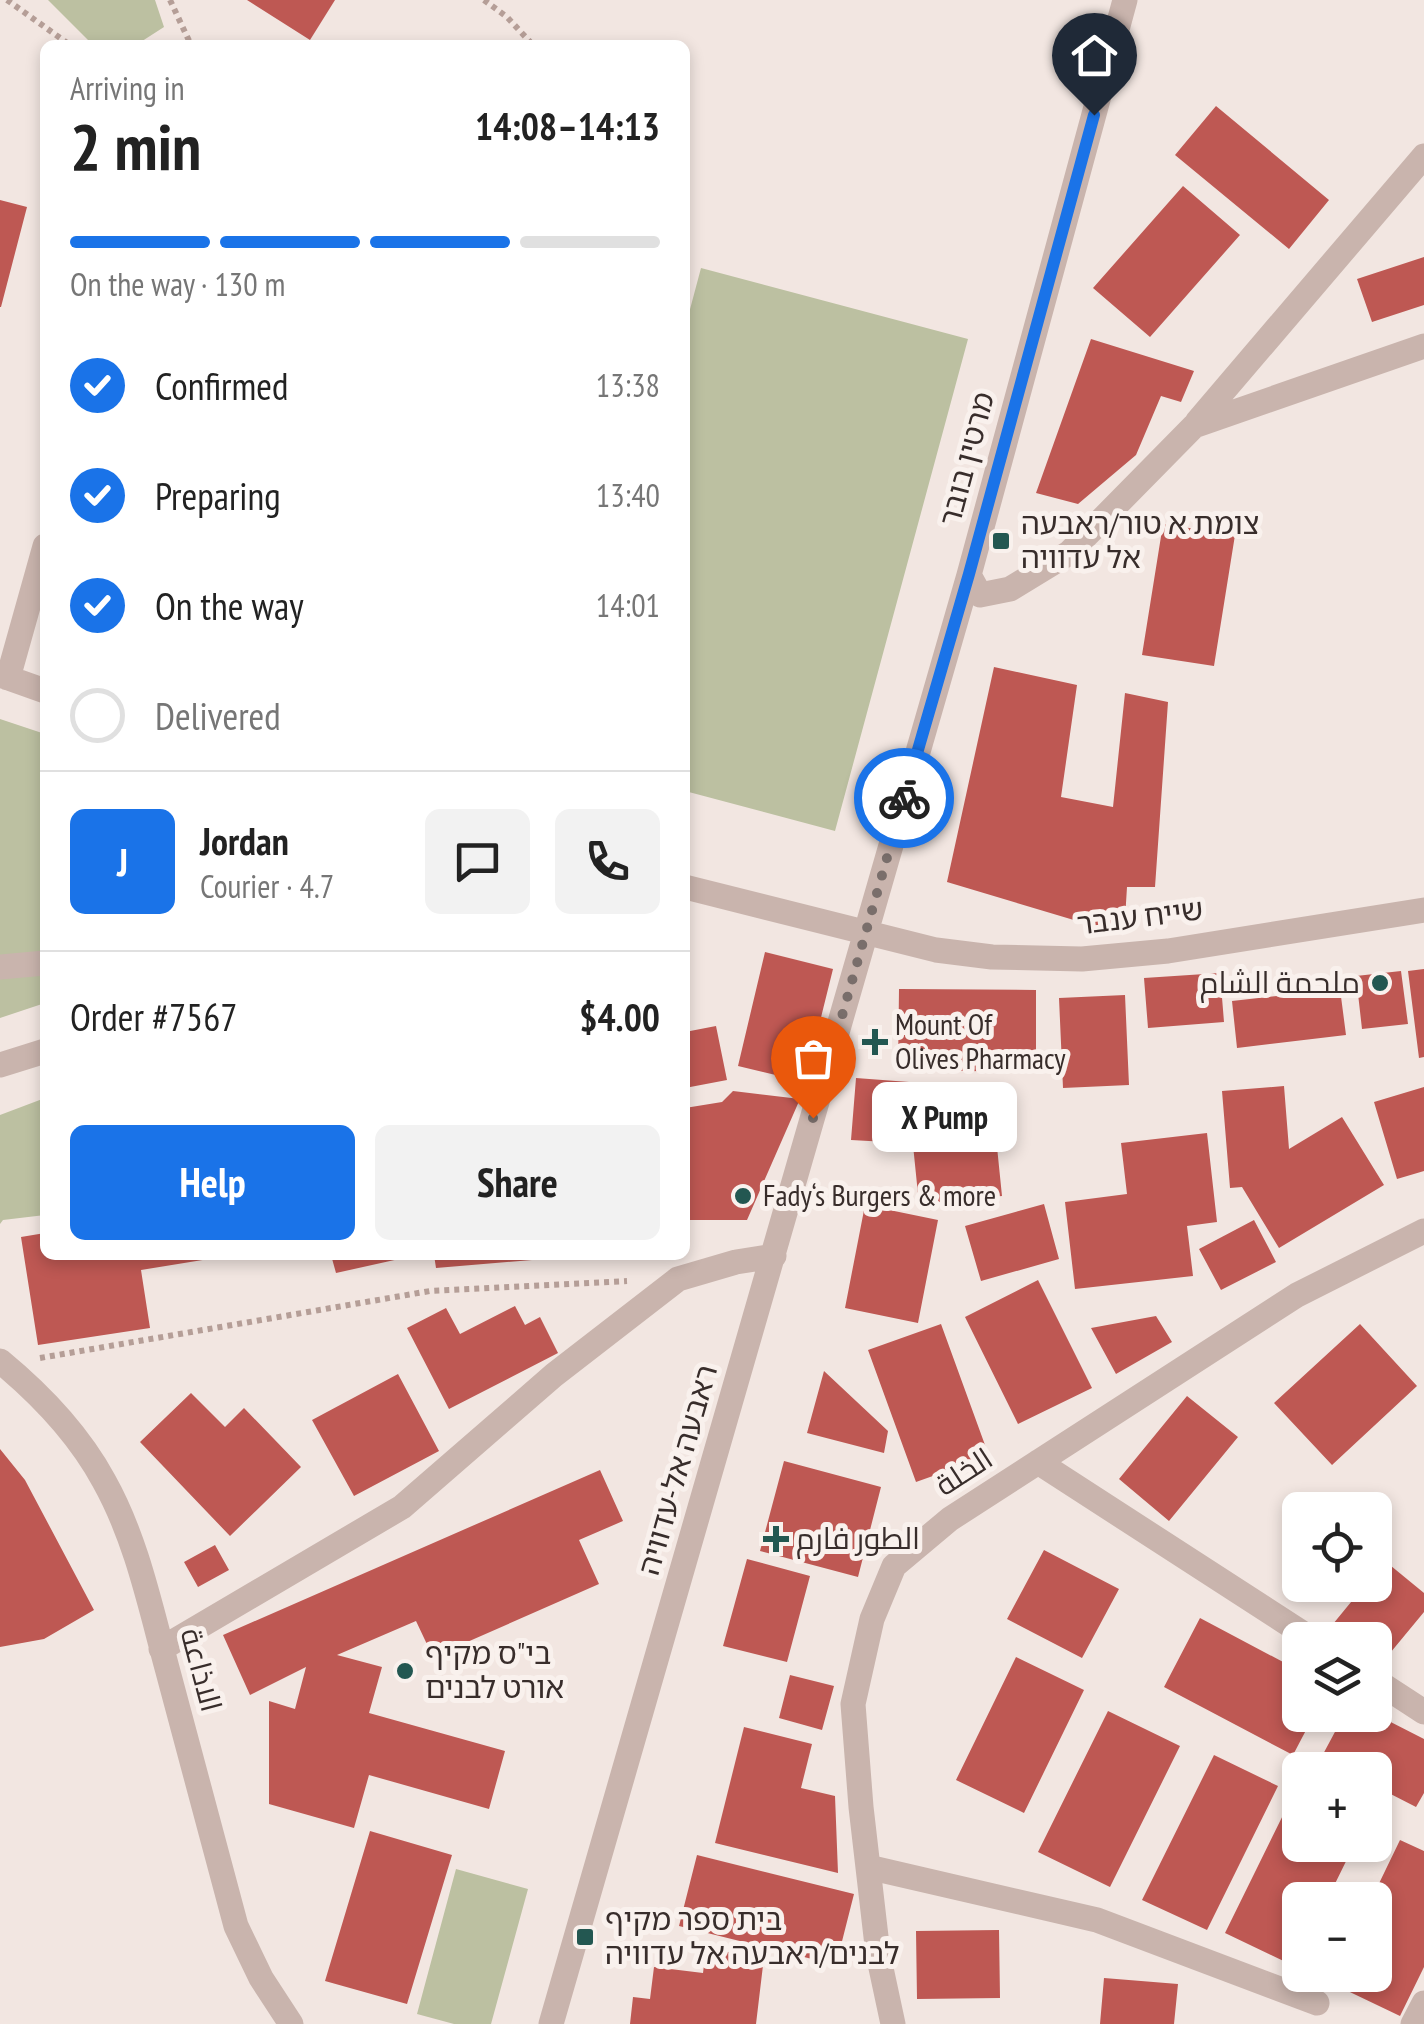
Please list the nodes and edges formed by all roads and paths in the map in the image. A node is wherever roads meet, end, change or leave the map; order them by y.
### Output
1 (6, 0) edge
2 (170, 0) edge
3 (484, 0) edge
4 (1125, 0) edge
5 (63, 40) edge
6 (189, 40) edge
7 (528, 40) edge
8 (1424, 156) edge
9 (1424, 346) edge
10 (1194, 426) junction
11 (40, 562) edge
12 (969, 574) junction
13 (4, 676) edge
14 (40, 689) edge
15 (690, 888) edge
16 (1424, 910) edge
17 (864, 933) junction
18 (40, 963) edge
19 (0, 967) edge
20 (40, 1052) edge
21 (0, 1064) edge
22 (1424, 1231) edge
23 (774, 1256) junction
24 (678, 1278) junction
25 (37, 1358) dead end
26 (0, 1360) edge
27 (1038, 1462) junction
28 (1285, 1622) edge
29 (162, 1649) junction
30 (1392, 1691) edge
31 (1424, 1712) edge
32 (868, 1868) junction
33 (1316, 2003) dead end
34 (1424, 2003) edge
35 (291, 2024) edge
36 (551, 2024) edge
37 (893, 2024) edge
38 (1414, 2024) edge

1 - 5 path
2 - 6 path
3 - 7 path
4 - 12 street, מרטין בובר
8 - 10 street
9 - 10 street
10 - 12 street
11 - 13 street
12 - 17 street, מרטין בובר
13 - 14 street
15 - 17 street, שייח ענבר
16 - 17 street, שייח ענבר
17 - 23 street, ראבעה אל-עדוויה
18 - 19 street
20 - 21 street
22 - 27 street, الخلة
23 - 24 street
23 - 36 street, ראבעה אל-עדוויה
24 - 25 path
24 - 29 street
26 - 29 street, الاذاعة
27 - 28 street
27 - 32 street, الخلة
29 - 35 street, الاذاعة
30 - 31 street
32 - 33 street
32 - 37 street, الخلة
34 - 38 street

